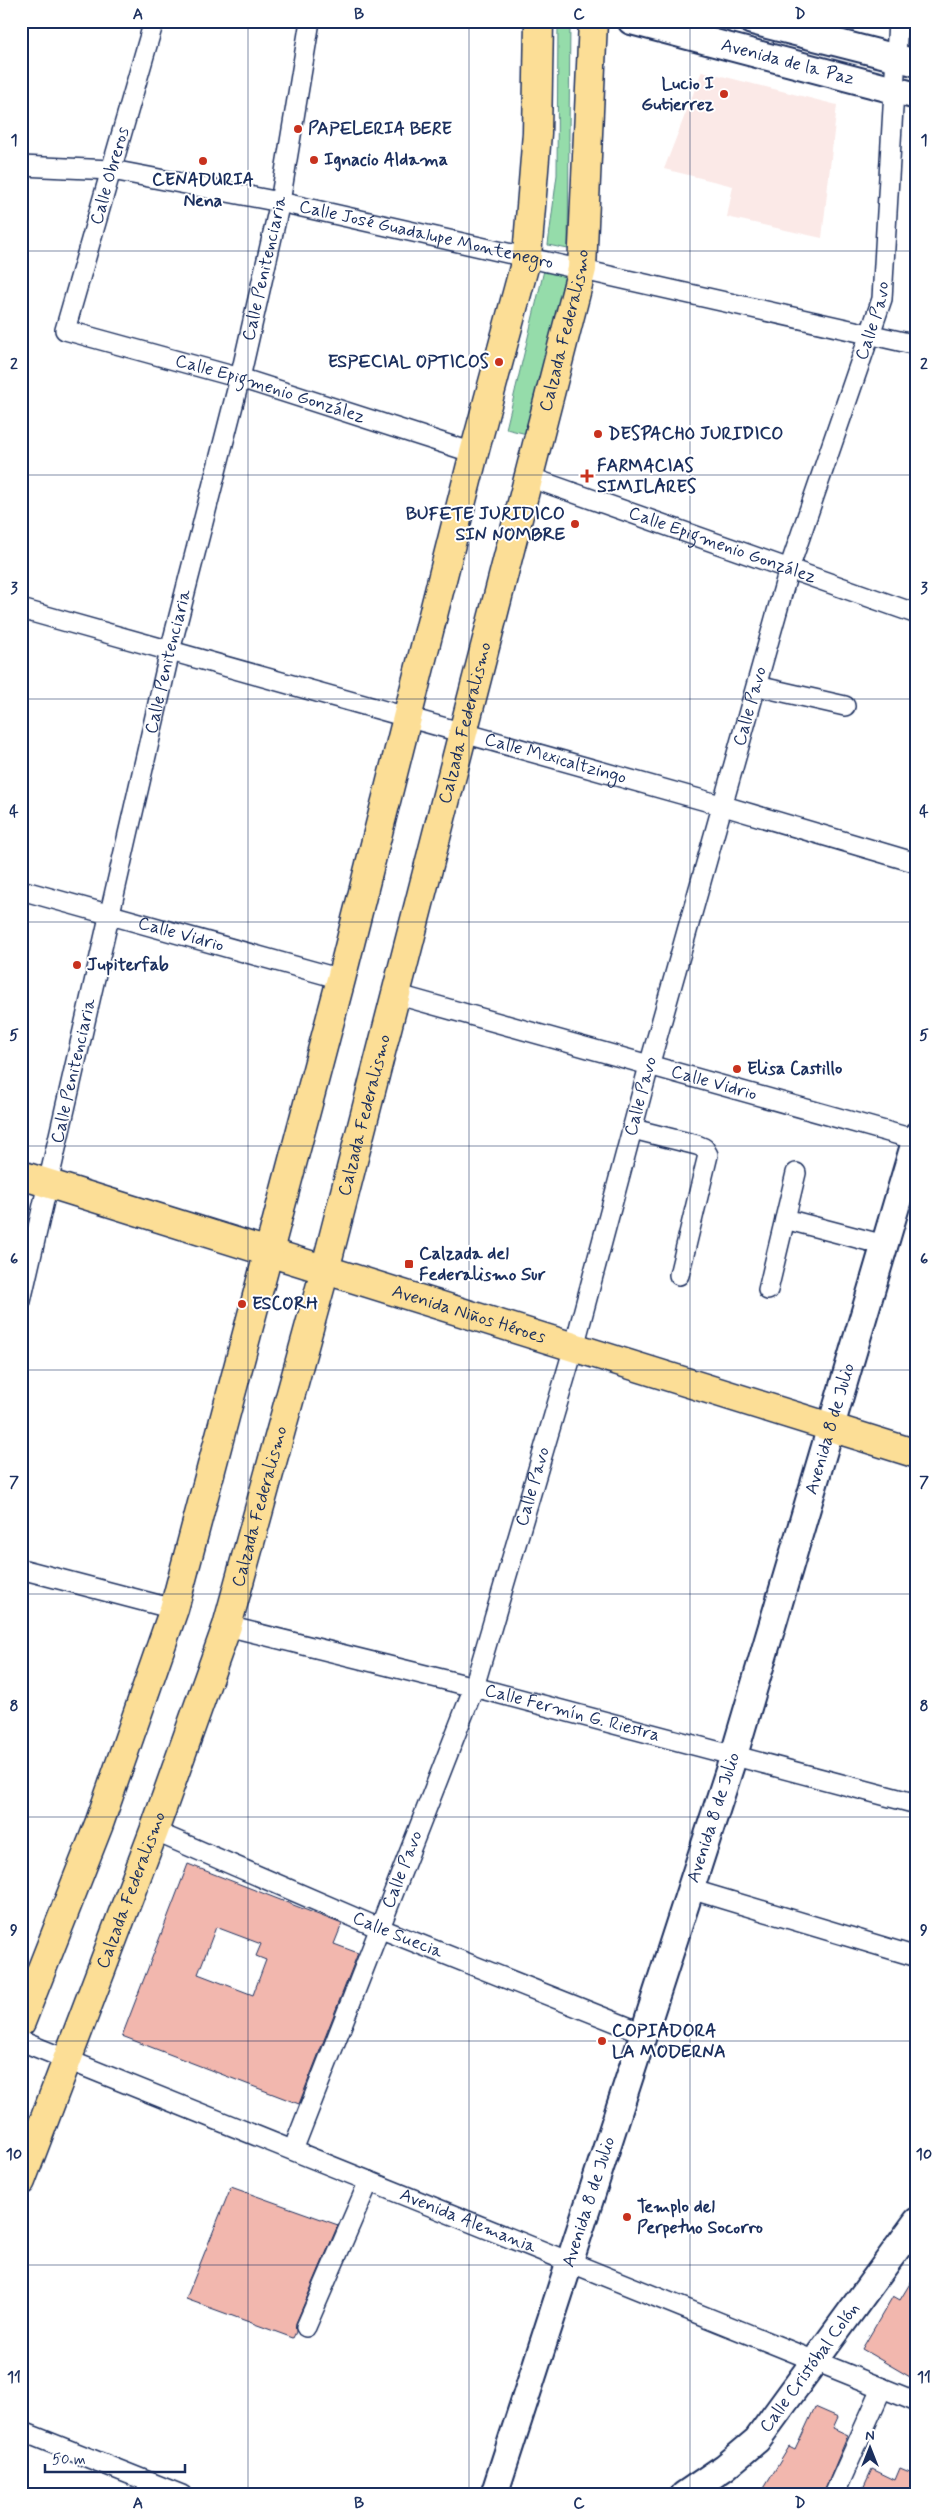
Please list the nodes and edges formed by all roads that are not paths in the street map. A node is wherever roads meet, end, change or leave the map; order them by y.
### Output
1 (154, 21) edge
2 (310, 21) edge
3 (539, 21) edge
4 (577, 21) edge
5 (594, 21) edge
6 (631, 21) edge
7 (752, 21) edge
8 (898, 21) edge
9 (907, 61) edge
10 (906, 94) edge
11 (21, 166) edge
12 (112, 170) junction
13 (280, 202) junction
14 (527, 256) junction
15 (583, 260) junction
16 (64, 330) joint
17 (870, 333) junction
18 (917, 345) edge
19 (240, 378) junction
20 (474, 453) junction
21 (528, 477) junction
22 (789, 569) junction
23 (21, 609) edge
24 (917, 614) edge
25 (170, 651) junction
26 (757, 686) junction
27 (844, 706) dead end
28 (408, 718) junction
29 (463, 732) junction
30 (724, 806) junction
31 (917, 863) edge
32 (21, 890) edge
33 (110, 915) junction
34 (341, 979) junction
35 (395, 994) junction
36 (649, 1066) junction
37 (633, 1129) junction
38 (916, 1138) edge
39 (796, 1173) dead end
40 (21, 1175) edge
41 (50, 1184) junction
42 (785, 1219) junction
43 (884, 1245) junction
44 (269, 1252) junction
45 (325, 1270) junction
46 (679, 1275) dead end
47 (768, 1290) dead end
48 (21, 1301) edge
49 (574, 1348) junction
50 (831, 1427) junction
51 (917, 1454) edge
52 (21, 1569) edge
53 (174, 1609) junction
54 (227, 1626) junction
55 (474, 1687) junction
56 (734, 1755) junction
57 (917, 1804) edge
58 (154, 1831) junction
59 (690, 1889) junction
60 (379, 1928) junction
61 (917, 1957) edge
62 (21, 2022) edge
63 (643, 2033) junction
64 (21, 2041) edge
65 (62, 2057) junction
66 (21, 2148) edge
67 (293, 2150) junction
68 (21, 2181) edge
69 (369, 2181) junction
70 (917, 2221) edge
71 (569, 2262) junction
72 (306, 2327) dead end
73 (814, 2361) junction
74 (882, 2388) junction
75 (917, 2402) edge
76 (21, 2431) edge
77 (182, 2495) edge
78 (494, 2495) edge
79 (684, 2495) edge
80 (834, 2495) edge

1 - 12 street, Calle Obreros
2 - 13 street, Calle Penitenciaria
3 - 14 main road
4 - 15 main road
5 - 15 main road, Calzada Federalismo
6 - 10 street, Avenida de la Paz
7 - 9 street, Avenida de la Paz
8 - 9 street, Calle Pavo
9 - 10 street, Calle Pavo
10 - 17 street, Calle Pavo
11 - 12 street, Calle José Guadalupe Montenegro
12 - 13 street, Calle José Guadalupe Montenegro
12 - 16 street, Calle Obreros
13 - 14 street, Calle José Guadalupe Montenegro
13 - 19 street, Calle Penitenciaria
14 - 15 street, Calle José Guadalupe Montenegro
14 - 20 main road
15 - 17 street, Calle José Guadalupe Montenegro
15 - 21 main road, Calzada Federalismo
16 - 19 street, Calle Epigmenio González
17 - 18 street, Calle José Guadalupe Montenegro
17 - 22 street, Calle Pavo
19 - 20 street, Calle Epigmenio González
19 - 25 street, Calle Penitenciaria
20 - 28 main road
21 - 22 street, Calle Epigmenio González
21 - 29 main road, Calzada Federalismo
22 - 24 street, Calle Epigmenio González
22 - 26 street, Calle Pavo
23 - 25 street, Calle Mexicaltzingo
25 - 28 street, Calle Mexicaltzingo
25 - 33 street, Calle Penitenciaria
26 - 27 street
26 - 30 street, Calle Pavo
28 - 29 street, Calle Mexicaltzingo
28 - 34 main road
29 - 30 street, Calle Mexicaltzingo
29 - 35 main road, Calzada Federalismo
30 - 31 street, Calle Mexicaltzingo
30 - 36 street, Calle Pavo
32 - 33 street, Calle Vidrio
33 - 34 street, Calle Vidrio
33 - 41 street, Calle Penitenciaria
34 - 44 main road
35 - 36 street, Calle Vidrio
35 - 45 main road, Calzada Federalismo
36 - 37 street, Calle Pavo
36 - 38 street, Calle Vidrio
37 - 46 street
37 - 49 street, Calle Pavo
38 - 43 street, Avenida 8 de Julio
39 - 42 street
40 - 41 main road, Avenida Niños Héroes
41 - 44 main road, Avenida Niños Héroes
41 - 48 street, Calle Penitenciaria
42 - 43 street
42 - 47 street
43 - 50 street, Avenida 8 de Julio
44 - 45 main road, Avenida Niños Héroes
44 - 53 main road
45 - 49 main road, Avenida Niños Héroes
45 - 54 main road, Calzada Federalismo
49 - 50 main road, Avenida Niños Héroes
49 - 55 street, Calle Pavo
50 - 51 main road, Avenida Niños Héroes
50 - 56 street, Avenida 8 de Julio
52 - 53 street
53 - 62 main road
54 - 55 street, Calle Fermín G. Riestra
54 - 58 main road, Calzada Federalismo
55 - 56 street, Calle Fermín G. Riestra
55 - 60 street, Calle Pavo
56 - 57 street, Calle Fermín G. Riestra
56 - 59 street, Avenida 8 de Julio
58 - 60 street, Calle Suecia
58 - 65 main road, Calzada Federalismo
59 - 61 street
59 - 63 street, Avenida 8 de Julio
60 - 63 street, Calle Suecia
60 - 67 street, Calle Pavo
63 - 71 street, Avenida 8 de Julio
64 - 65 street, Avenida Alemania
65 - 66 main road
65 - 67 street, Avenida Alemania
65 - 68 main road, Calzada Federalismo
67 - 69 street, Avenida Alemania
69 - 71 street, Avenida Alemania
69 - 72 street
70 - 73 street, Calle Cristóbal Colón
71 - 73 street, Avenida Alemania
71 - 78 street, Avenida 8 de Julio
73 - 74 street, Avenida Alemania
73 - 79 street, Calle Cristóbal Colón
74 - 75 street, Avenida Alemania
74 - 80 street
76 - 77 street

